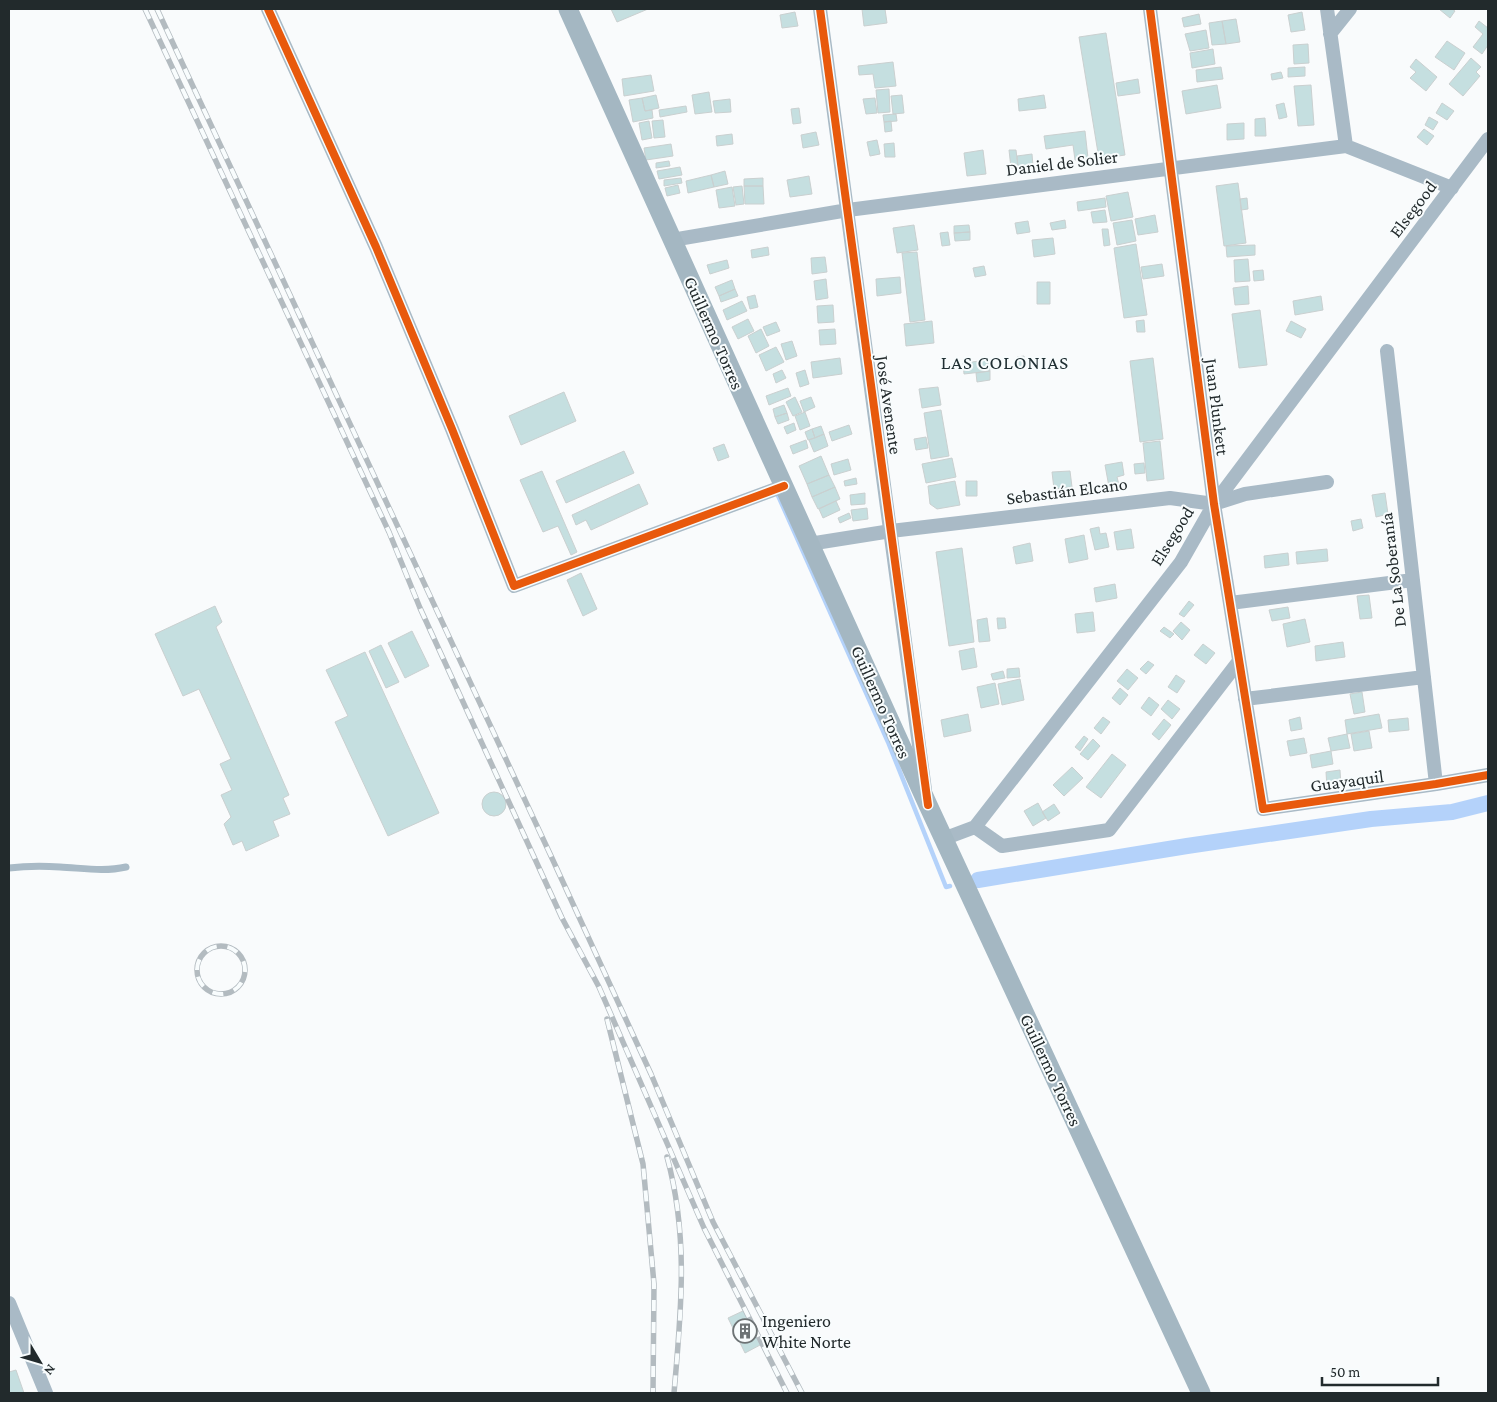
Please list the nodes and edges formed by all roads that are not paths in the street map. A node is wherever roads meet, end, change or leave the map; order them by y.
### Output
1 (268, 9) edge
2 (568, 9) edge
3 (820, 9) edge
4 (1150, 9) edge
5 (1326, 9) edge
6 (1350, 9) edge
7 (1330, 34) junction
8 (1488, 139) edge
9 (1346, 146) junction
10 (1172, 168) junction
11 (1452, 188) junction
12 (848, 210) junction
13 (672, 240) junction
14 (1387, 352) dead end
15 (1327, 482) dead end
16 (784, 486) junction
17 (1214, 504) junction
18 (891, 530) junction
19 (810, 544) junction
20 (1413, 580) junction
21 (1230, 603) junction
22 (1239, 661) junction
23 (1424, 677) junction
24 (1245, 699) junction
25 (1488, 775) edge
26 (1436, 784) junction
27 (928, 805) junction
28 (1263, 808) joint
29 (975, 827) junction
30 (943, 839) junction
31 (126, 867) dead end
32 (9, 868) edge
33 (9, 1303) edge
34 (46, 1393) edge
35 (1201, 1393) edge

1 - 16 street
2 - 13 main road, Guillermo Torres
3 - 12 street, José Avenente
4 - 10 street, Juan Plunkett
5 - 7 street
6 - 7 street
7 - 9 street
8 - 11 street, Elsegood
9 - 10 street, Daniel de Solier
9 - 11 street, Daniel de Solier
10 - 12 street, Daniel de Solier
10 - 17 street, Juan Plunkett
11 - 17 street, Elsegood
12 - 13 street, Daniel de Solier
12 - 18 street, José Avenente
13 - 16 main road, Guillermo Torres
14 - 20 street, De La Soberanía
15 - 17 street, Sebastián Elcano
16 - 19 main road, Guillermo Torres
17 - 18 street, Sebastián Elcano
17 - 21 street, Juan Plunkett
17 - 29 street, Elsegood
18 - 19 street, Sebastián Elcano
18 - 27 street, José Avenente
19 - 27 main road, Guillermo Torres
20 - 21 street
20 - 23 street, De La Soberanía
21 - 22 street, Juan Plunkett
22 - 24 street, Juan Plunkett
22 - 29 street
23 - 24 street
23 - 26 street, De La Soberanía
24 - 28 street, Juan Plunkett
25 - 26 street
26 - 28 street, Guayaquil
27 - 30 main road, Guillermo Torres
29 - 30 street
30 - 35 main road, Guillermo Torres
31 - 32 lane
33 - 34 street

